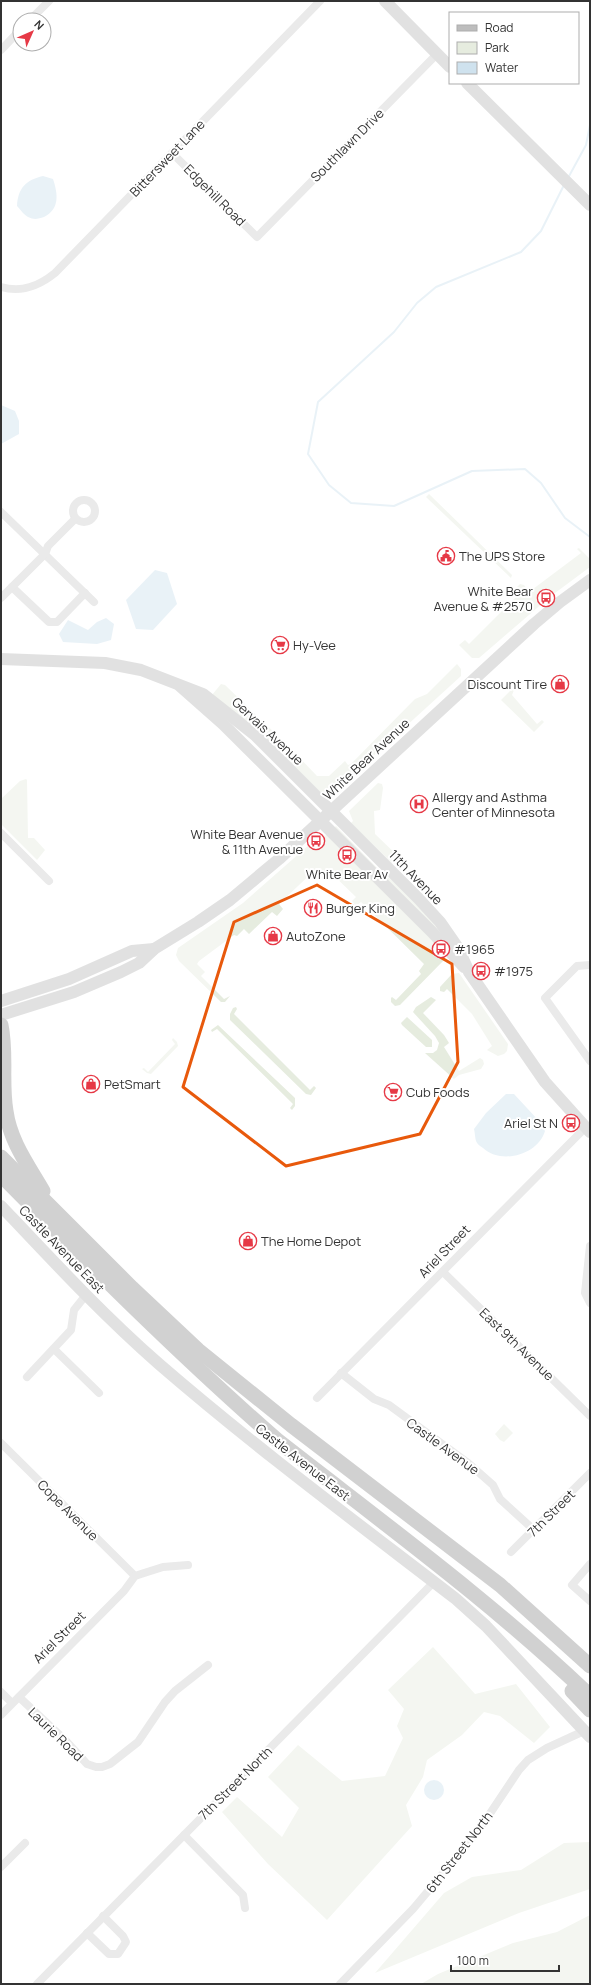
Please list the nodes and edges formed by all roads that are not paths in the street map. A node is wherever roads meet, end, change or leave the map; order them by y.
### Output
1 (49, 1) edge
2 (320, 1) edge
3 (385, 1) edge
4 (38, 12) edge
5 (12, 38) edge
6 (1, 50) edge
7 (437, 54) junction
8 (449, 66) edge
9 (467, 84) edge
10 (172, 153) junction
11 (590, 205) edge
12 (257, 237) joint
13 (1, 287) edge
14 (1, 512) edge
15 (75, 519) dead end
16 (45, 554) junction
17 (590, 580) edge
18 (12, 587) junction
19 (85, 593) junction
20 (1, 598) edge
21 (94, 602) dead end
22 (1, 659) edge
23 (178, 684) junction
24 (331, 811) junction
25 (320, 821) junction
26 (1, 833) edge
27 (49, 881) dead end
28 (154, 949) junction
29 (590, 965) edge
30 (469, 972) junction
31 (1, 1001) edge
32 (1, 1015) edge
33 (1, 1025) edge
34 (590, 1060) edge
35 (588, 1128) edge
36 (1, 1157) edge
37 (1, 1175) edge
38 (1, 1206) edge
39 (55, 1211) junction
40 (590, 1246) edge
41 (443, 1272) junction
42 (86, 1296) junction
43 (590, 1303) edge
44 (54, 1349) junction
45 (341, 1373) junction
46 (28, 1377) dead end
47 (98, 1393) dead end
48 (317, 1398) dead end
49 (590, 1416) edge
50 (1, 1444) edge
51 (590, 1473) edge
52 (534, 1530) junction
53 (512, 1552) dead end
54 (467, 1558) junction
55 (590, 1564) edge
56 (188, 1565) dead end
57 (450, 1575) junction
58 (135, 1576) junction
59 (434, 1582) junction
60 (590, 1601) edge
61 (590, 1651) edge
62 (208, 1665) dead end
63 (590, 1666) edge
64 (1, 1692) edge
65 (590, 1696) edge
66 (19, 1697) junction
67 (12, 1703) junction
68 (590, 1710) edge
69 (1, 1715) edge
70 (587, 1734) edge
71 (184, 1835) junction
72 (25, 1843) dead end
73 (1, 1867) edge
74 (245, 1908) dead end
75 (103, 1916) junction
76 (87, 1933) junction
77 (36, 1984) edge
78 (340, 1984) edge

1 - 4 street
2 - 10 street, Bittersweet Lane
3 - 7 street
5 - 6 street
7 - 8 street
7 - 12 street, Southlawn Drive
9 - 11 street
10 - 12 street, Edgehill Road
10 - 13 street, Bittersweet Lane
14 - 16 street
15 - 16 street
16 - 18 street
16 - 19 street
17 - 24 street, White Bear Avenue
18 - 19 street
18 - 20 street
19 - 21 street
22 - 23 street, Gervais Avenue
23 - 24 street, Gervais Avenue
23 - 25 street, Gervais Avenue
24 - 25 street, White Bear Avenue
24 - 30 street, 11th Avenue
25 - 28 street, White Bear Avenue
25 - 30 street, 11th Avenue
26 - 27 street
28 - 31 street
28 - 32 street
29 - 34 street
30 - 35 street, 11th Avenue
33 - 39 highway
35 - 41 street, Ariel Street
36 - 39 highway
37 - 57 highway
38 - 42 street, Castle Avenue East
39 - 54 highway
40 - 43 street
41 - 45 street, Ariel Street
41 - 49 street, East 9th Avenue
42 - 44 street
42 - 59 street, Castle Avenue East
44 - 46 street
44 - 47 street
45 - 48 street, Ariel Street
45 - 52 street, Castle Avenue
50 - 58 street, Cope Avenue
51 - 52 street, 7th Street
52 - 53 street, 7th Street
54 - 61 highway
54 - 63 highway
55 - 60 street
56 - 58 street
57 - 65 highway
57 - 68 highway
58 - 66 street, Ariel Street
59 - 70 street, Castle Avenue East
59 - 71 street, 7th Street North
62 - 66 street, Laurie Road
64 - 67 street, Laurie Road
66 - 67 street, Ariel Street
67 - 69 street, Ariel Street
70 - 78 street, 6th Street North
71 - 74 street
71 - 75 street, 7th Street North
72 - 73 street
75 - 76 street, 7th Street North
75 - 76 street
76 - 77 street, 7th Street North

